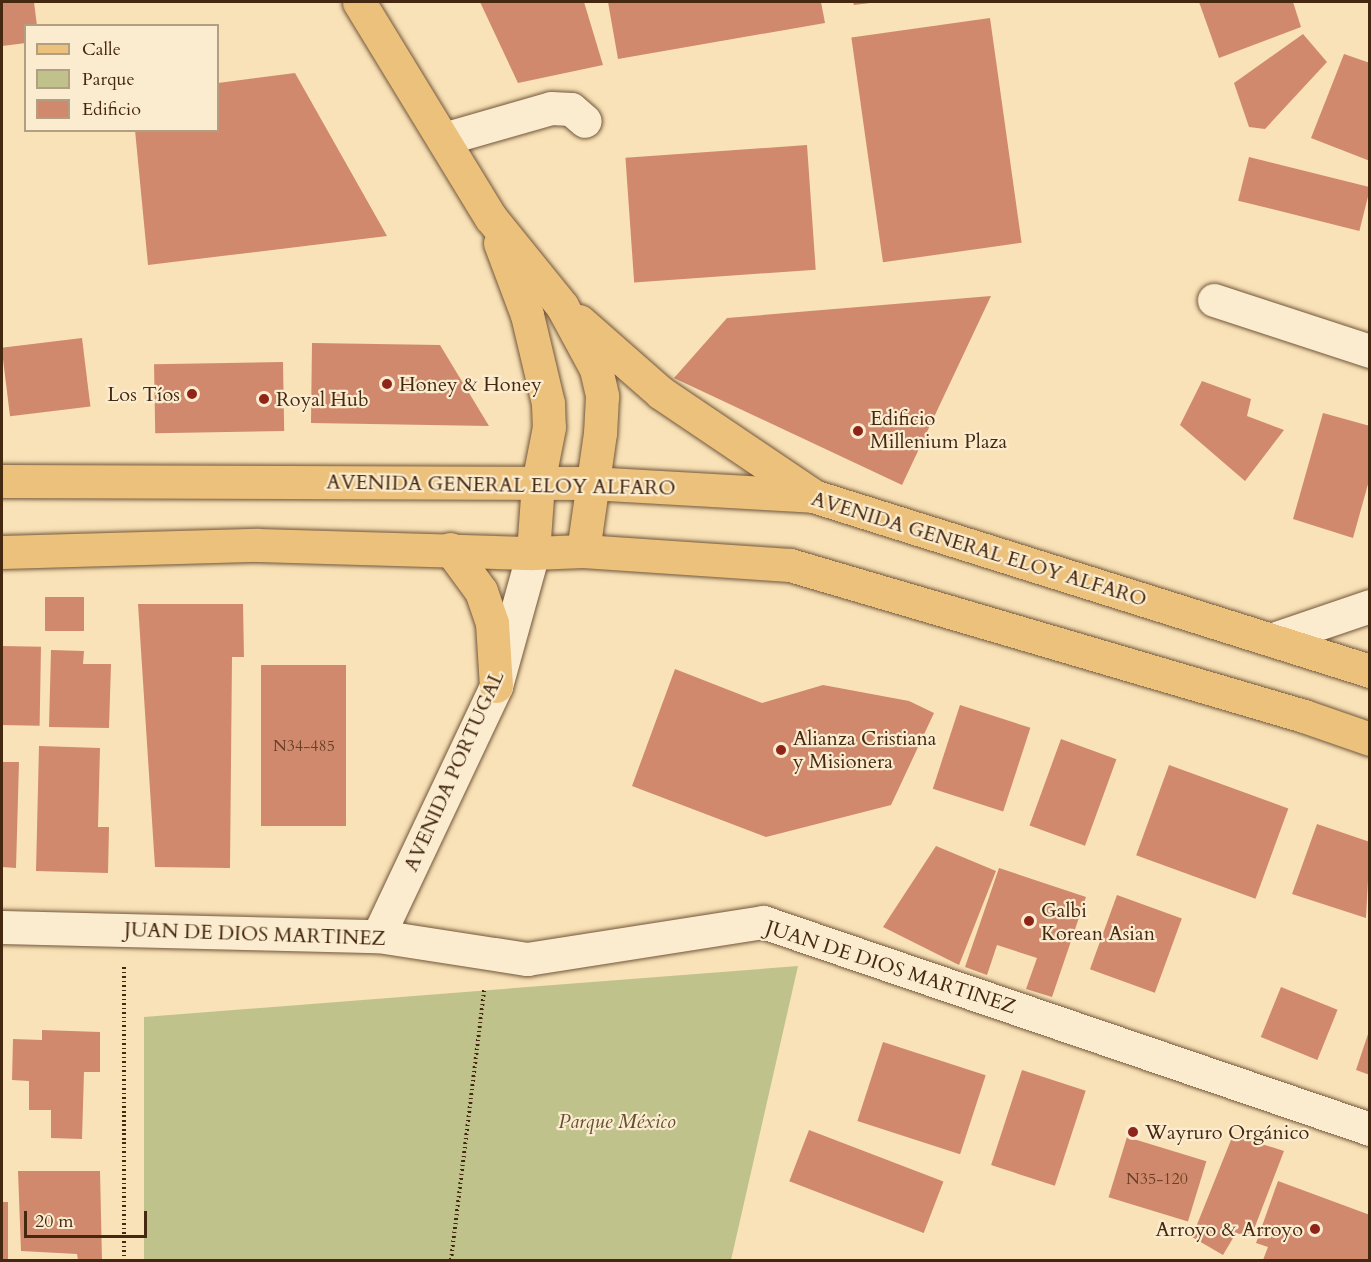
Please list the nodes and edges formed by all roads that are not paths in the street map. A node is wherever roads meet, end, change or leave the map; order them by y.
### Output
1 (359, 2) edge
2 (585, 121) dead end
3 (443, 139) junction
4 (491, 218) junction
5 (1214, 300) dead end
6 (562, 306) junction
7 (1370, 351) edge
8 (2, 482) edge
9 (538, 483) junction
10 (590, 483) junction
11 (813, 496) junction
12 (450, 549) junction
13 (583, 551) junction
14 (2, 552) edge
15 (532, 553) junction
16 (1370, 606) edge
17 (1273, 639) junction
18 (1370, 671) edge
19 (496, 686) junction
20 (1370, 739) edge
21 (2, 927) edge
22 (378, 936) junction
23 (1370, 1129) edge

1 - 3 main road, AVENIDA PORTUGAL
2 - 3 street
3 - 4 main road, AVENIDA PORTUGAL
4 - 6 main road, AVENIDA PORTUGAL
4 - 9 main road, AVENIDA PORTUGAL
5 - 7 street
6 - 10 main road, AVENIDA PORTUGAL
6 - 11 main road
8 - 9 main road, AVENIDA GENERAL ELOY ALFARO
9 - 10 main road, AVENIDA GENERAL ELOY ALFARO
9 - 15 main road, AVENIDA PORTUGAL
10 - 11 main road, AVENIDA GENERAL ELOY ALFARO
10 - 13 main road, AVENIDA PORTUGAL
11 - 17 main road, AVENIDA GENERAL ELOY ALFARO
12 - 14 main road
12 - 15 main road
12 - 19 main road
13 - 15 main road
13 - 20 main road
15 - 19 street, AVENIDA PORTUGAL
16 - 17 street
17 - 18 main road, AVENIDA GENERAL ELOY ALFARO
19 - 22 street, AVENIDA PORTUGAL
21 - 22 street, JUAN DE DIOS MARTINEZ
22 - 23 street, JUAN DE DIOS MARTINEZ

